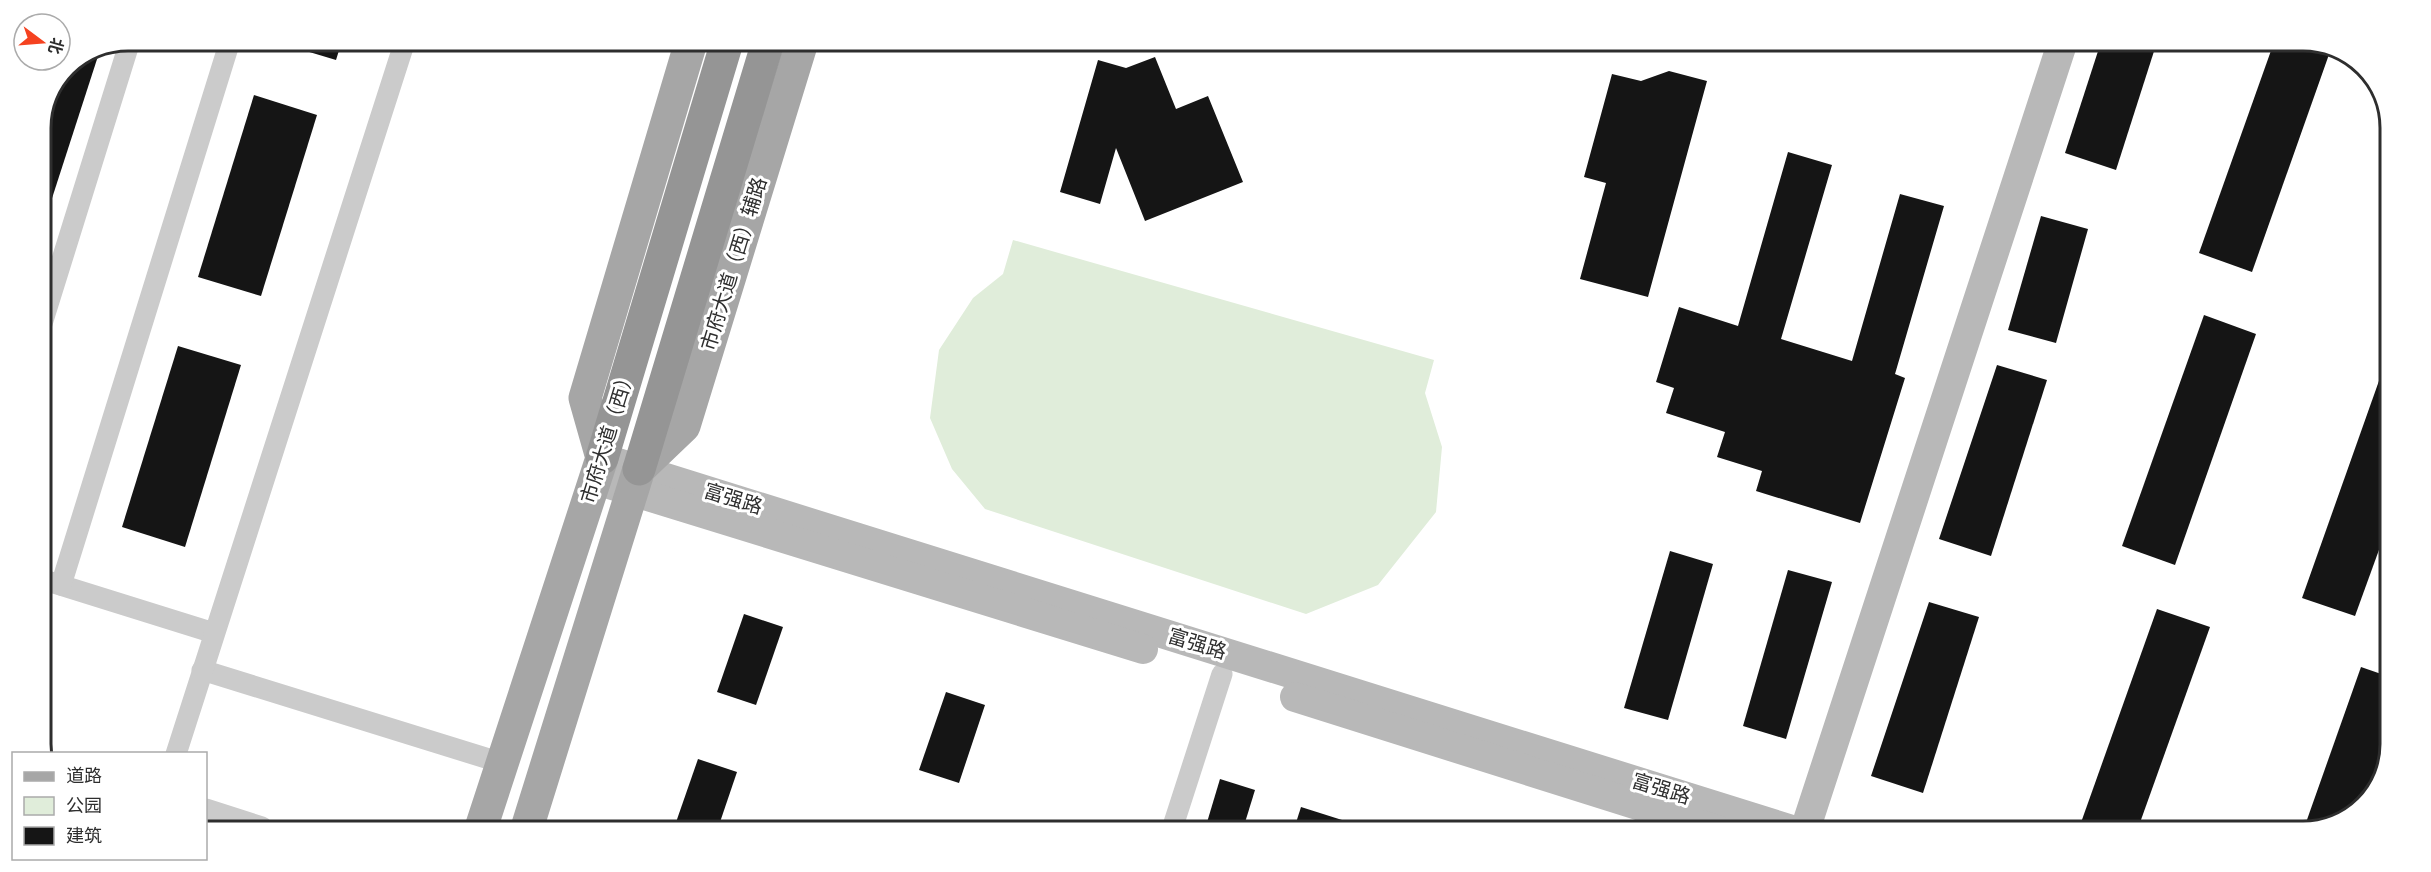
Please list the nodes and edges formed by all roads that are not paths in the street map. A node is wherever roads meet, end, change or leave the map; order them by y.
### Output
1 (127, 51) edge
2 (227, 51) edge
3 (402, 51) edge
4 (688, 51) edge
5 (724, 51) edge
6 (765, 51) edge
7 (799, 51) edge
8 (2060, 51) edge
9 (51, 295) edge
10 (599, 469) junction
11 (636, 480) junction
12 (51, 582) edge
13 (214, 633) junction
14 (202, 670) junction
15 (1222, 674) junction
16 (176, 752) edge
17 (502, 763) junction
18 (207, 809) edge
19 (243, 821) edge
20 (482, 821) edge
21 (528, 821) edge
22 (1175, 821) edge
23 (1688, 821) edge
24 (1762, 821) edge
25 (1808, 821) edge

1 - 9 street
2 - 12 street
3 - 13 street
4 - 10 main road
5 - 10 highway, 市府大道（西）
6 - 11 highway, 市府大道（西）
7 - 11 main road, 市府大道（西）辅路
8 - 25 main road
10 - 11 main road, 富强路
10 - 17 main road, 市府大道（西）
11 - 15 main road, 富强路
11 - 21 main road, 市府大道（西）
11 - 24 main road, 富强路
12 - 13 street
13 - 14 street
14 - 16 street
14 - 17 street
15 - 22 street
15 - 23 main road, 富强路
17 - 20 main road, 市府大道（西）
18 - 19 street

